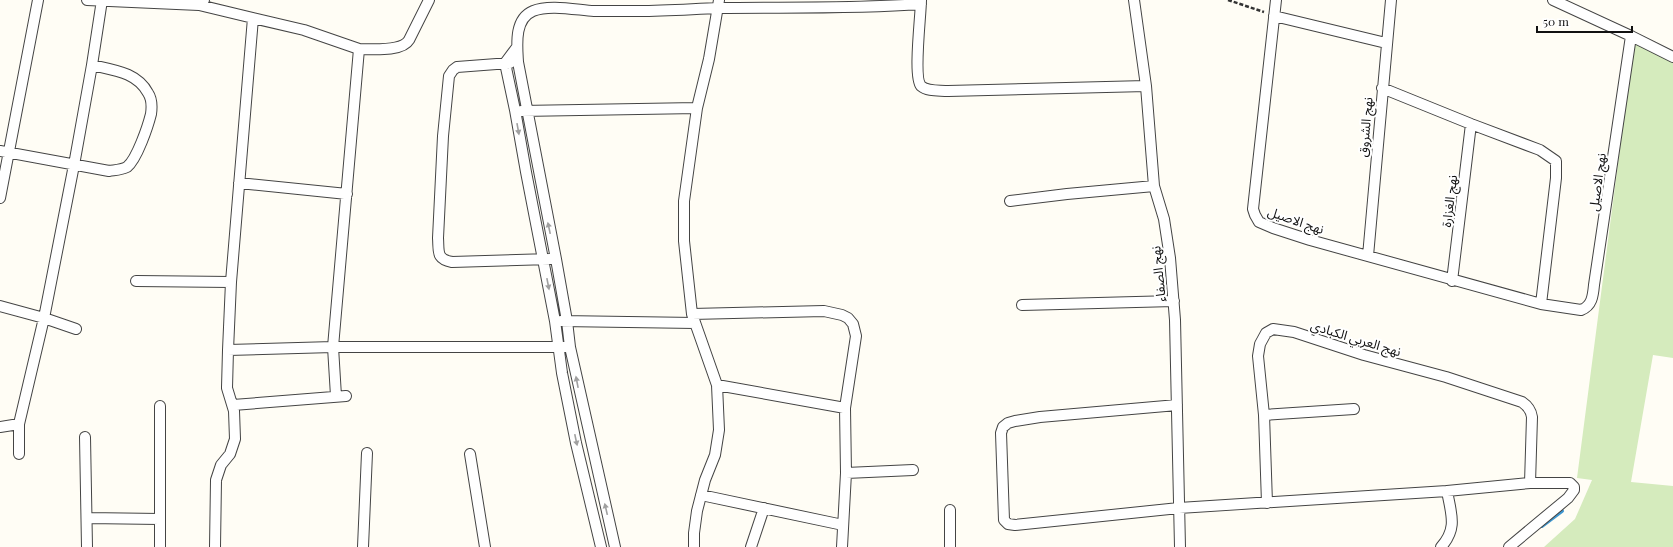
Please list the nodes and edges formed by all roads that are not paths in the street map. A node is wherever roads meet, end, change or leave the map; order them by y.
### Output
1 (38, 0) edge
2 (87, 0) edge
3 (102, 0) edge
4 (429, 0) edge
5 (1134, 0) edge
6 (1276, 0) edge
7 (1390, 0) edge
8 (1552, 0) edge
9 (188, 2) edge
10 (201, 2) edge
11 (921, 2) edge
12 (718, 4) edge
13 (1274, 16) junction
14 (253, 18) junction
15 (1631, 36) junction
16 (1386, 43) junction
17 (517, 47) junction
18 (359, 49) junction
19 (1673, 57) edge
20 (518, 62) junction
21 (505, 63) junction
22 (92, 65) junction
23 (1146, 86) junction
24 (1382, 88) junction
25 (697, 108) junction
26 (515, 110) junction
27 (528, 111) junction
28 (1471, 124) junction
29 (4, 152) edge
30 (74, 165) junction
31 (239, 183) junction
32 (1154, 186) junction
33 (347, 194) junction
34 (0, 198) edge
35 (1010, 201) dead end
36 (1368, 256) junction
37 (543, 259) junction
38 (556, 259) junction
39 (136, 281) dead end
40 (1452, 281) junction
41 (231, 282) junction
42 (1174, 301) junction
43 (1541, 304) junction
44 (1022, 305) dead end
45 (0, 306) edge
46 (44, 318) junction
47 (694, 319) junction
48 (555, 321) junction
49 (567, 321) junction
50 (76, 329) dead end
51 (333, 347) junction
52 (558, 347) junction
53 (570, 347) junction
54 (228, 350) junction
55 (717, 385) junction
56 (233, 405) junction
57 (1177, 405) junction
58 (160, 406) dead end
59 (845, 408) junction
60 (1354, 409) dead end
61 (1264, 416) junction
62 (19, 424) junction
63 (0, 427) edge
64 (85, 437) dead end
65 (367, 453) dead end
66 (18, 454) dead end
67 (470, 454) dead end
68 (913, 470) dead end
69 (846, 473) junction
70 (1530, 483) junction
71 (1447, 491) junction
72 (701, 495) junction
73 (1267, 503) junction
74 (764, 508) junction
75 (1179, 508) junction
76 (950, 510) dead end
77 (88, 518) junction
78 (160, 519) junction
79 (843, 525) junction
80 (693, 546) edge
81 (87, 547) edge
82 (160, 547) edge
83 (215, 547) edge
84 (363, 547) edge
85 (485, 547) edge
86 (601, 547) edge
87 (615, 547) edge
88 (751, 547) edge
89 (842, 547) edge
90 (950, 547) edge
91 (1180, 547) edge
92 (1441, 547) edge
93 (1509, 547) edge

1 - 29 street
2 - 3 street
3 - 9 street
3 - 22 street
4 - 18 street
5 - 23 street, نهج الصفاء
6 - 13 street, نهج الاصيل
7 - 16 street, نهج الشروق
8 - 15 street
9 - 10 street
10 - 14 street
11 - 12 street
11 - 23 street
12 - 17 street
12 - 25 street
13 - 16 street
13 - 36 street, نهج الاصيل
14 - 18 street
14 - 31 street
15 - 19 street
15 - 43 street, نهج الاصيل
16 - 24 street, نهج الشروق
17 - 20 street
17 - 21 street
18 - 33 street
20 - 21 street
20 - 27 street
21 - 26 street
21 - 37 street
22 - 30 street
22 - 30 street
23 - 32 street, نهج الصفاء
24 - 28 street
24 - 36 street, نهج الشروق
25 - 27 street
25 - 47 street
26 - 27 street
26 -> 37 street
38 -> 27 street
28 - 40 street, نهج الغزارة
28 - 43 street
29 - 30 street
29 - 34 street
30 - 46 street
31 - 33 street
31 - 41 street
32 - 35 street
32 - 42 street, نهج الصفاء
33 - 51 street
36 - 40 street, نهج الاصيل
37 - 38 street
37 -> 48 street
38 - 49 street
39 - 41 street
40 - 43 street, نهج الاصيل
41 - 54 street
42 - 44 street
42 - 57 street, نهج الصفاء
45 - 46 street
46 - 50 street
46 - 62 street
47 - 49 street
47 - 55 street
47 - 59 street
48 - 49 street
48 - 52 street
49 - 53 street
51 - 52 street
51 - 54 street
51 - 56 street
52 - 53 street
52 -> 86 street
87 -> 53 street
54 - 56 street
55 - 59 street
55 - 72 street
56 - 83 street
57 - 75 street, نهج الصفاء
57 - 75 street
58 - 78 street
59 - 69 street
60 - 61 street
61 - 70 street, نهج العربي الكبادي
61 - 73 street, نهج العربي الكبادي
62 - 63 street
62 - 66 street
64 - 77 street
65 - 84 street
67 - 85 street
68 - 69 street
69 - 79 street
70 - 71 street
70 - 93 street
71 - 73 street
71 - 92 street
72 - 74 street
72 - 80 street
73 - 75 street
74 - 79 street
74 - 88 street
75 - 91 street, نهج الصفاء
76 - 90 street
77 - 78 street
77 - 81 street
78 - 82 street
79 - 89 street

